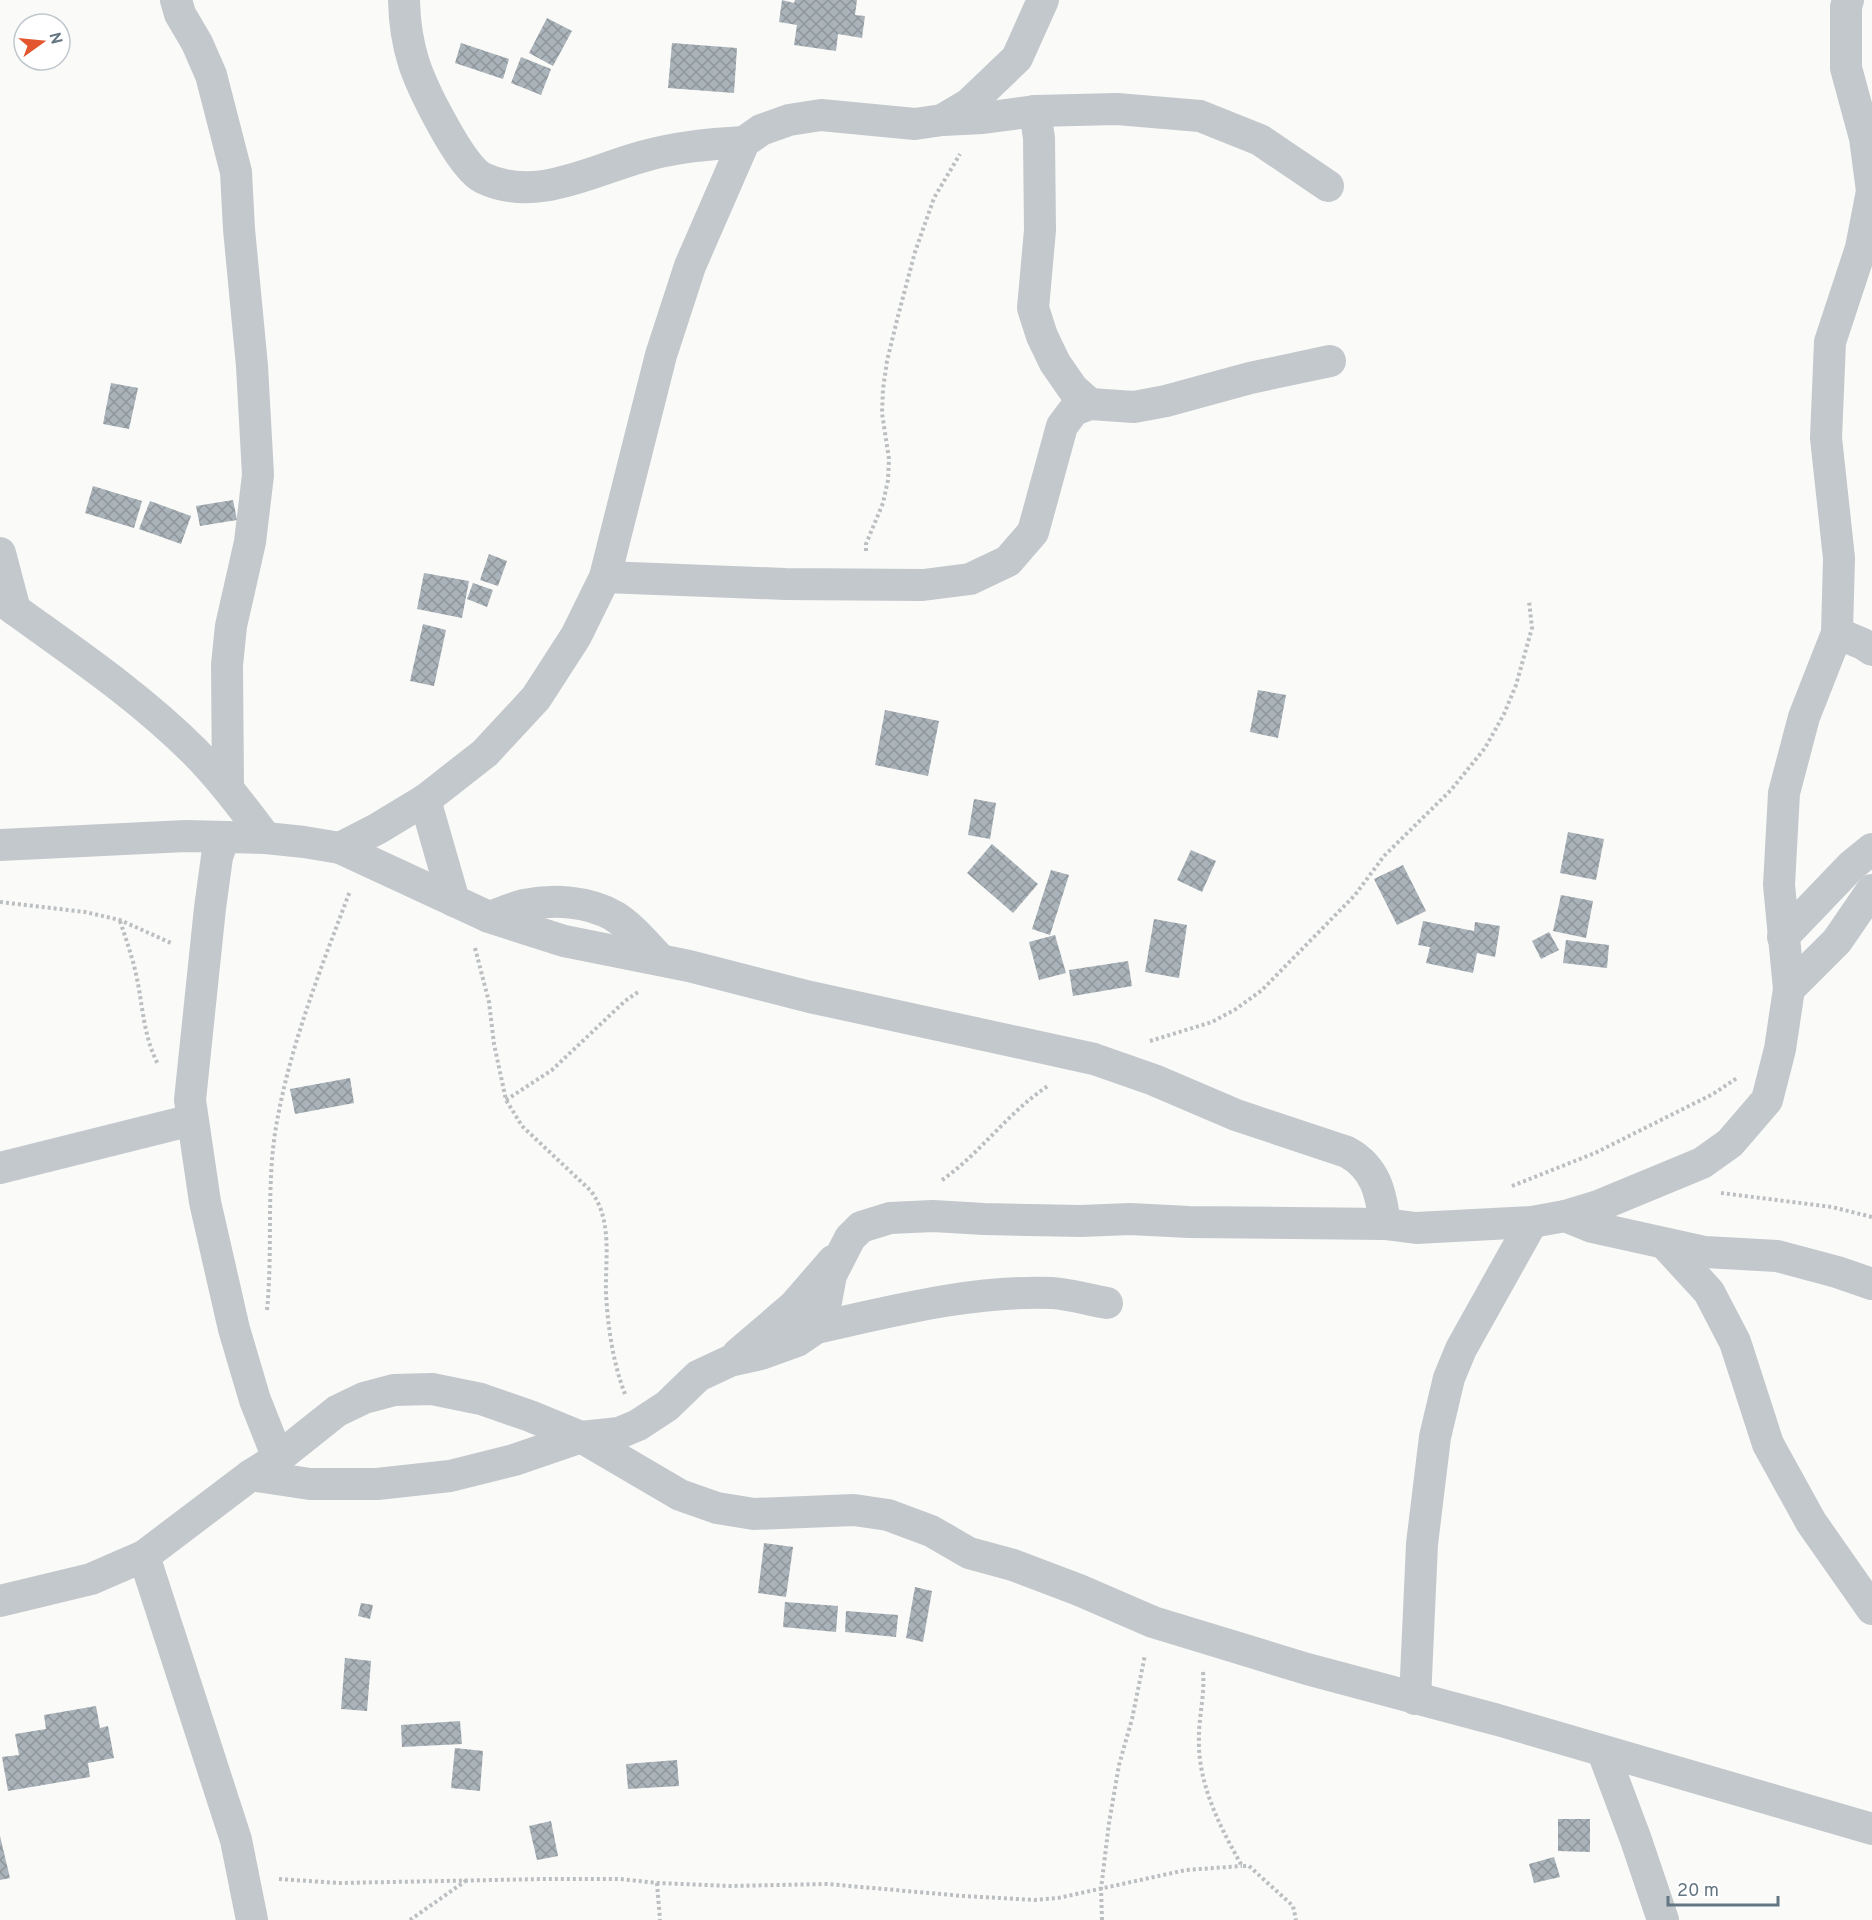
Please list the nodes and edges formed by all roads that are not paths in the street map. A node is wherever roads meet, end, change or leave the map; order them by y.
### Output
1 (176, 0) edge
2 (404, 0) edge
3 (1043, 0) edge
4 (1848, 0) edge
5 (1035, 111) junction
6 (942, 120) junction
7 (744, 142) junction
8 (1328, 186) dead end
9 (1330, 361) dead end
10 (1090, 404) junction
11 (0, 553) edge
12 (605, 578) junction
13 (7, 605) edge
14 (1837, 633) junction
15 (1872, 650) edge
16 (228, 787) junction
17 (425, 800) junction
18 (224, 837) junction
19 (267, 838) junction
20 (0, 845) edge
21 (1872, 849) edge
22 (351, 854) junction
23 (1872, 890) edge
24 (454, 901) junction
25 (1872, 927) edge
26 (1783, 937) junction
27 (1837, 941) junction
28 (1789, 989) junction
29 (191, 1110) junction
30 (0, 1168) edge
31 (1565, 1216) junction
32 (1532, 1222) junction
33 (1385, 1224) junction
34 (1665, 1244) junction
35 (841, 1251) junction
36 (1872, 1284) edge
37 (1107, 1304) dead end
38 (816, 1328) junction
39 (730, 1361) junction
40 (581, 1437) junction
41 (278, 1458) junction
42 (251, 1475) junction
43 (144, 1556) junction
44 (0, 1601) edge
45 (1872, 1610) edge
46 (1415, 1699) junction
47 (1603, 1752) junction
48 (1872, 1829) edge
49 (252, 1920) edge
50 (1663, 1920) edge

1 - 16 street
2 - 7 street
3 - 6 street
4 - 14 street
5 - 6 street
5 - 8 street
5 - 10 street
6 - 7 street
7 - 12 street
9 - 10 street
10 - 12 street
11 - 13 street
12 - 17 street
13 - 16 street
14 - 15 street
14 - 26 street
16 - 19 street
17 - 22 street
17 - 24 street
18 - 19 street
18 - 20 street
18 - 29 street
19 - 22 street
21 - 26 street
22 - 24 street
23 - 27 street
24 - 33 street
25 - 27 street
26 - 28 street
27 - 28 street
28 - 31 street
29 - 30 street
29 - 41 street
31 - 32 street
31 - 34 street
32 - 33 street
32 - 46 street
33 - 35 street
34 - 36 street
34 - 45 street
35 - 38 street
35 - 39 street
37 - 38 street
38 - 39 street
39 - 40 street
40 - 41 street
40 - 42 street
40 - 46 street
41 - 42 street
42 - 43 street
43 - 44 street
43 - 49 street
46 - 47 street
47 - 48 street
47 - 50 street

